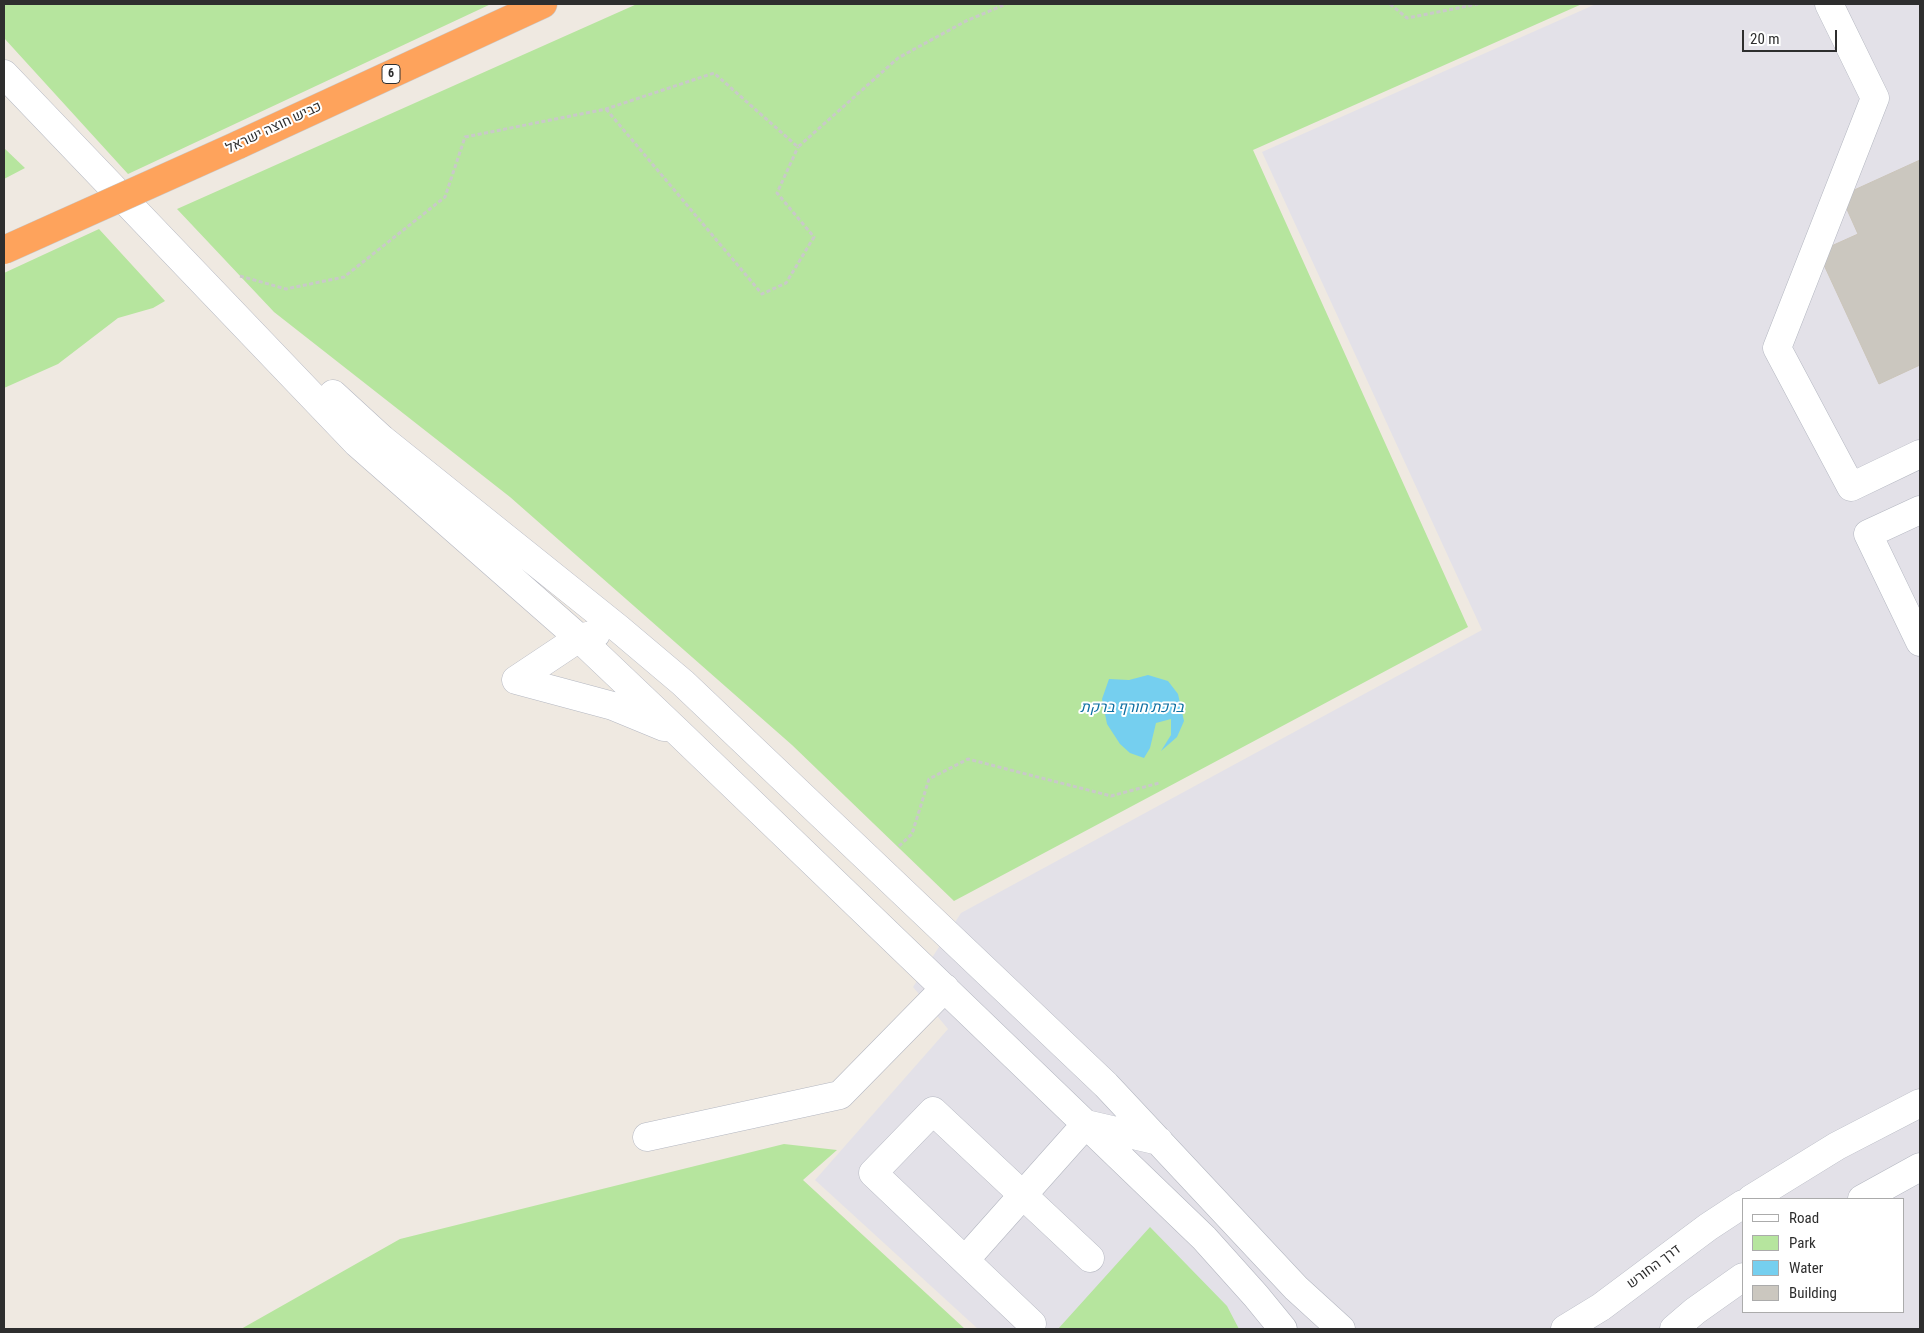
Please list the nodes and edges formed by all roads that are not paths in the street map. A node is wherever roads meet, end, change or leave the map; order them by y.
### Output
1 (543, 4) edge
2 (1829, 4) edge
3 (4, 74) edge
4 (4, 250) edge
5 (180, 259) junction
6 (1920, 454) edge
7 (1920, 510) edge
8 (619, 629) junction
9 (579, 638) junction
10 (1920, 642) edge
11 (680, 734) junction
12 (945, 988) junction
13 (1920, 1103) edge
14 (1086, 1124) junction
15 (647, 1137) dead end
16 (1159, 1141) junction
17 (1920, 1167) edge
18 (1023, 1196) junction
19 (1753, 1198) edge
20 (1864, 1198) edge
21 (1742, 1205) edge
22 (1090, 1258) dead end
23 (965, 1260) junction
24 (1742, 1278) edge
25 (1032, 1324) dead end
26 (1283, 1329) edge
27 (1341, 1329) edge
28 (1565, 1329) edge
29 (1674, 1329) edge

1 - 4 highway, כביש חוצה ישראל / 6, bridge
2 - 6 street
3 - 5 street
5 - 8 street
5 - 9 street
7 - 10 street
8 - 9 street
8 - 16 street
9 - 11 street
9 - 11 street
11 - 12 street
12 - 14 street
12 - 15 street
13 - 19 street
14 - 16 street
14 - 18 street
14 - 26 street
16 - 27 street
17 - 20 street
18 - 22 street
18 - 23 street
18 - 23 street
21 - 28 street, דרך החורש
23 - 25 street
24 - 29 street

